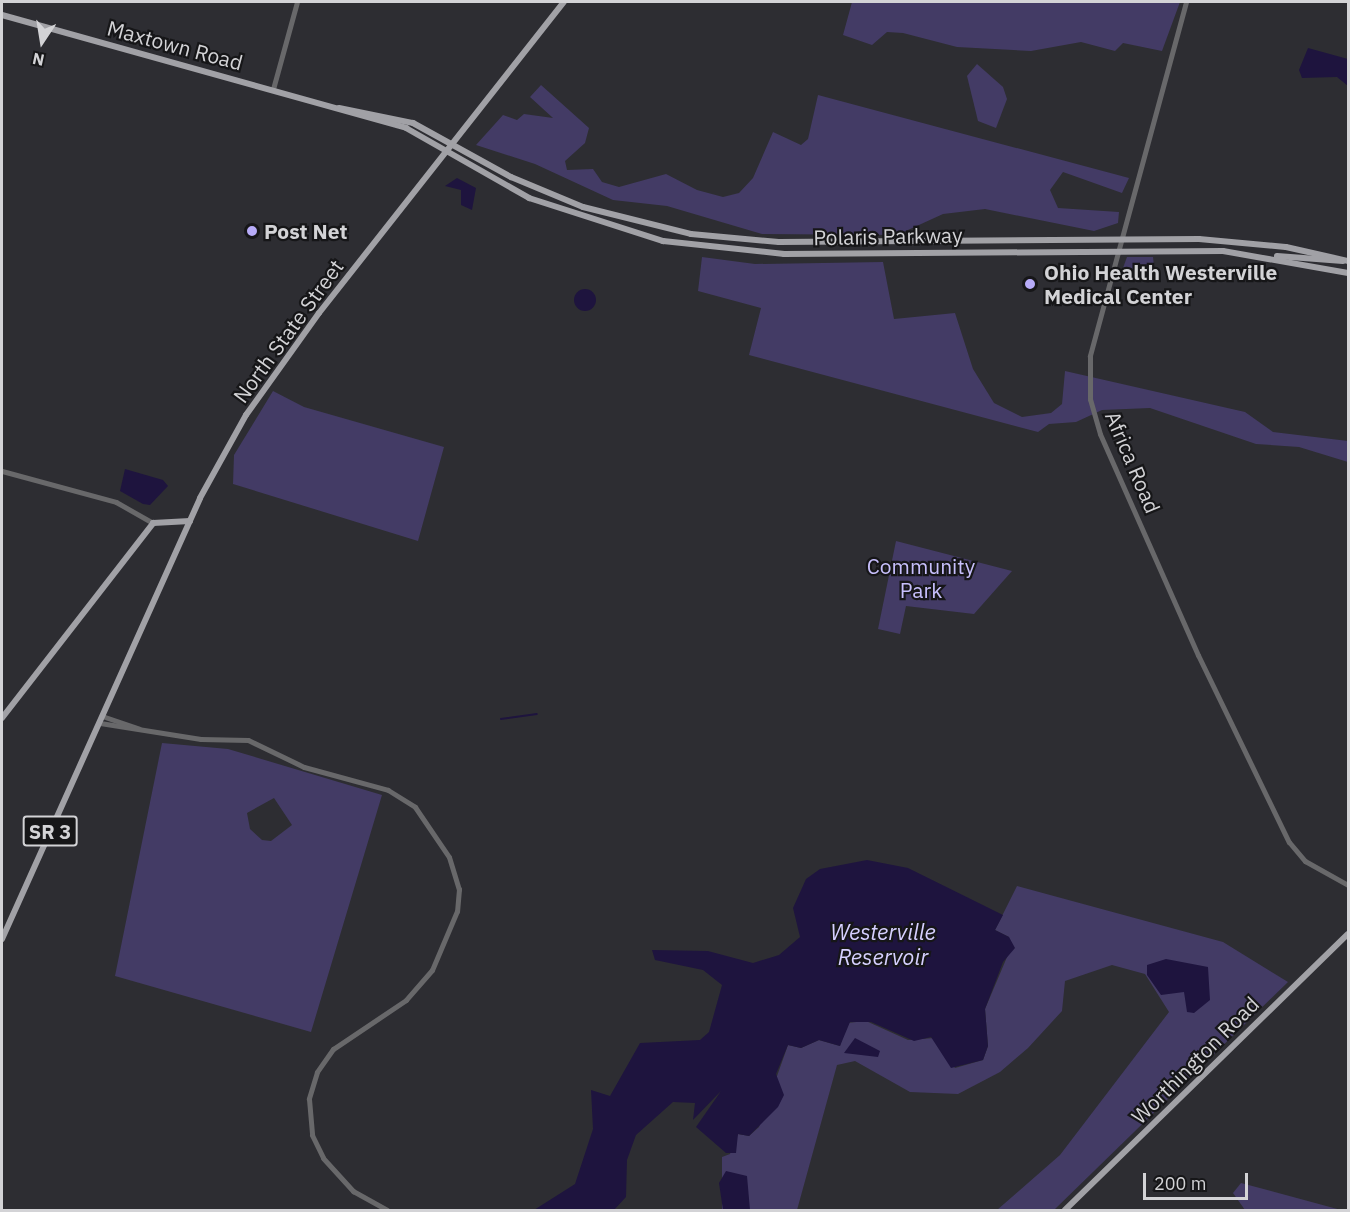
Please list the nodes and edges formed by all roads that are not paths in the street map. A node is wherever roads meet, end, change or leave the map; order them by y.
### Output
1 (297, 2) edge
2 (564, 2) edge
3 (1186, 2) edge
4 (2, 15) edge
5 (273, 89) junction
6 (363, 114) junction
7 (448, 148) junction
8 (1121, 239) junction
9 (1118, 250) junction
10 (1276, 256) junction
11 (1347, 261) edge
12 (1348, 273) edge
13 (2, 471) edge
14 (190, 521) junction
15 (153, 523) junction
16 (2, 718) edge
17 (101, 720) junction
18 (1348, 885) edge
19 (1348, 934) edge
20 (2, 939) edge
21 (387, 1210) edge
22 (1065, 1210) edge

1 - 5 street
2 - 7 main road, North State Street / SR 3
3 - 8 street, Africa Road
4 - 5 main road, Maxtown Road
5 - 6 main road, Maxtown Road
6 - 7 main road, Maxtown Road
6 - 7 main road, Maxtown Road
7 - 8 main road, Polaris Parkway
7 - 9 main road, Polaris Parkway
7 - 14 main road, North State Street / SR 3
8 - 9 street, Africa Road
8 - 11 main road, Polaris Parkway
9 - 10 main road, Polaris Parkway
9 - 18 street, Africa Road
10 - 11 main road
10 - 12 main road, Polaris Parkway
13 - 15 street
14 - 15 main road
14 - 17 main road, SR 3
15 - 16 main road
17 - 20 main road, SR 3
17 - 21 street
19 - 22 main road, Worthington Road

